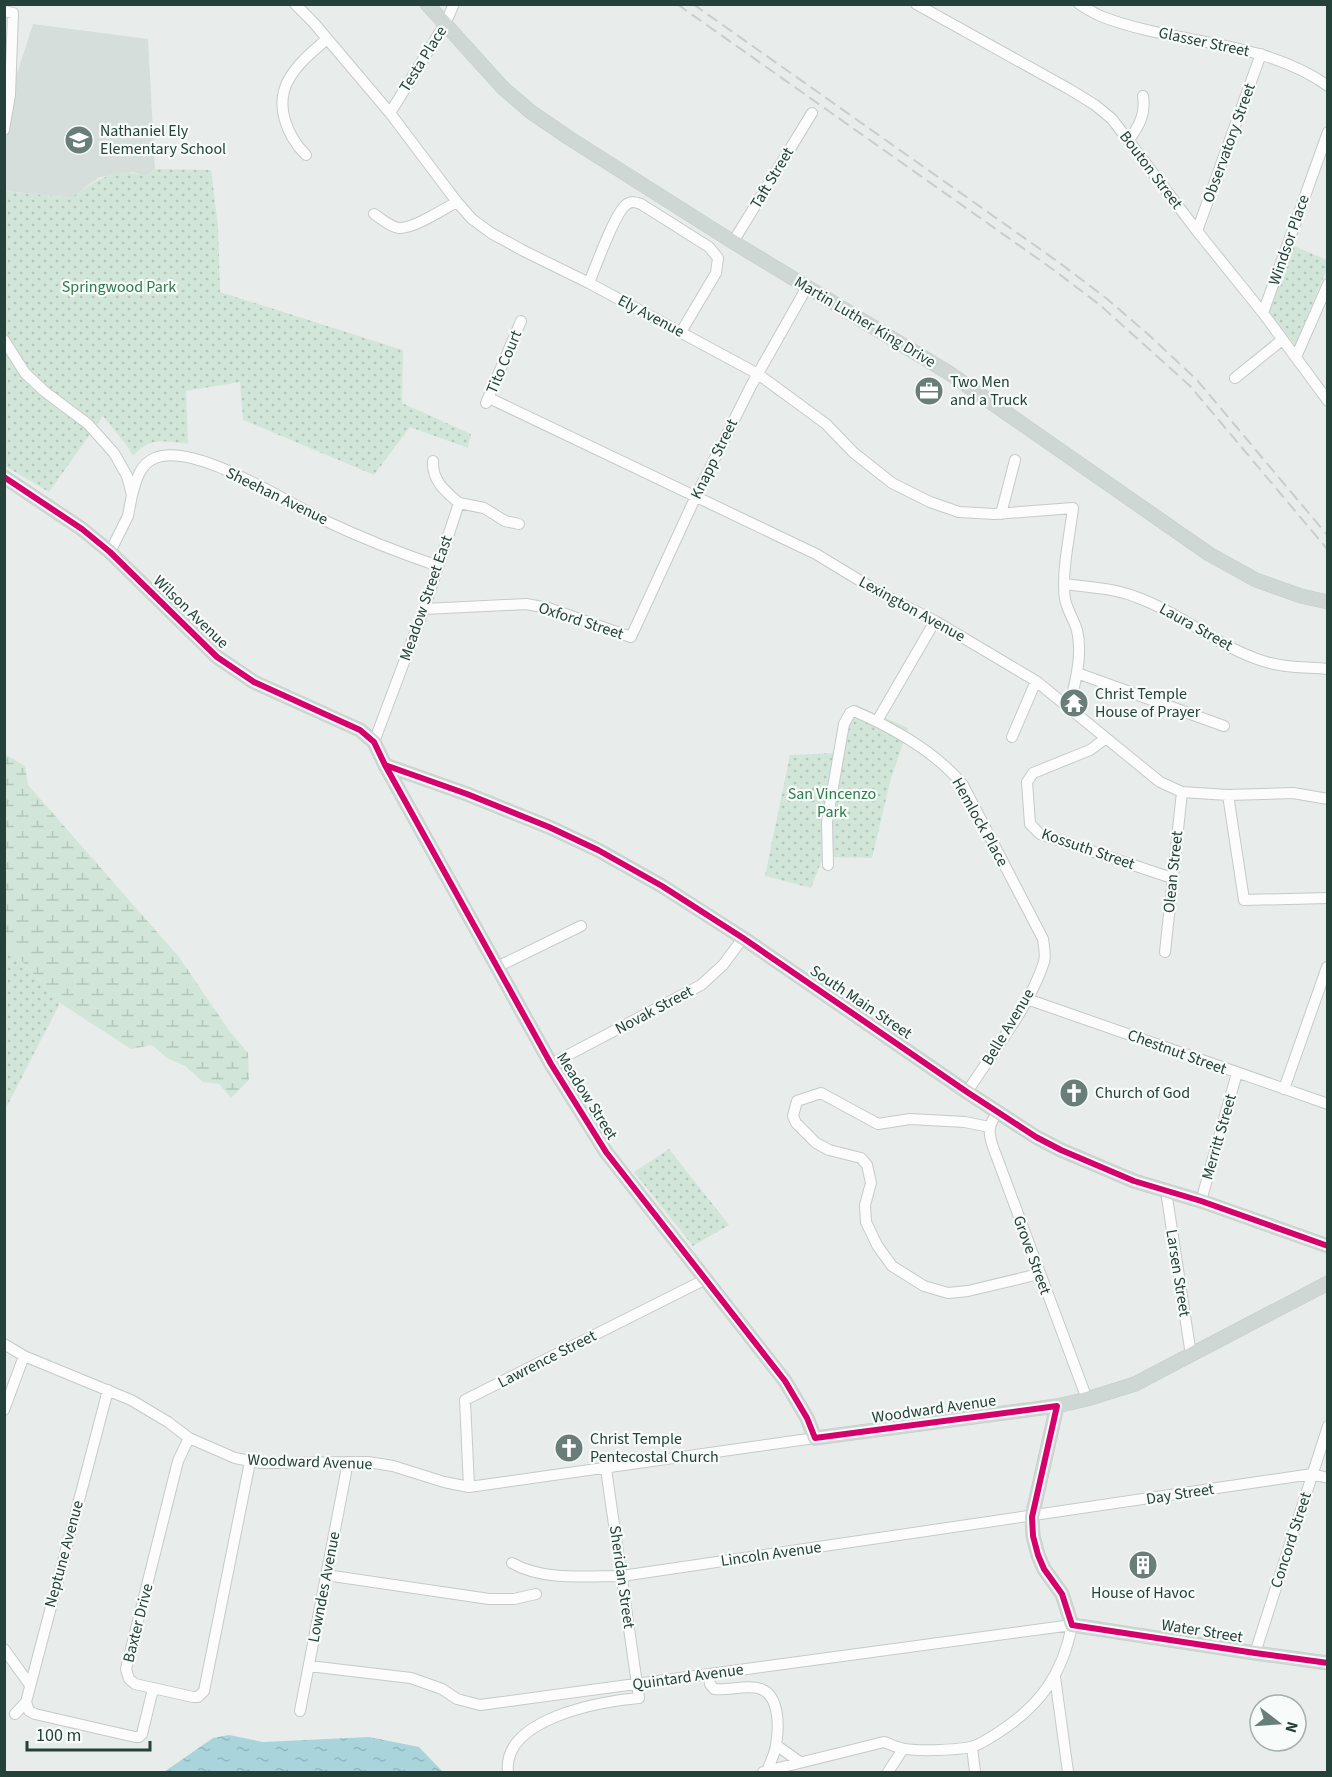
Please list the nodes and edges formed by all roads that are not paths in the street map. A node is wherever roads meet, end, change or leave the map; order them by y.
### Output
1 (295, 4) edge
2 (428, 4) edge
3 (454, 4) edge
4 (916, 4) edge
5 (1079, 4) edge
6 (929, 7) edge
7 (4, 11) edge
8 (445, 24) junction
9 (327, 39) junction
10 (1261, 54) junction
11 (1328, 86) edge
12 (1143, 96) dead end
13 (390, 113) junction
14 (812, 113) dead end
15 (4, 130) edge
16 (1328, 132) edge
17 (1129, 140) junction
18 (306, 155) dead end
19 (457, 202) junction
20 (374, 214) dead end
21 (1197, 231) junction
22 (733, 242) junction
23 (589, 283) junction
24 (1328, 284) edge
25 (807, 287) junction
26 (1263, 313) junction
27 (521, 321) dead end
28 (681, 332) junction
29 (4, 340) edge
30 (1282, 340) junction
31 (1296, 357) junction
32 (758, 374) junction
33 (1235, 378) dead end
34 (488, 400) joint
35 (1328, 401) edge
36 (1015, 460) dead end
37 (433, 461) dead end
38 (4, 477) edge
39 (132, 495) junction
40 (696, 496) junction
41 (459, 503) junction
42 (1001, 514) junction
43 (519, 524) dead end
44 (110, 552) junction
45 (438, 566) junction
46 (1064, 584) junction
47 (1328, 602) edge
48 (424, 609) junction
49 (935, 621) junction
50 (631, 637) joint
51 (1328, 669) edge
52 (1077, 673) junction
53 (1036, 681) junction
54 (1069, 708) junction
55 (877, 721) junction
56 (1224, 726) dead end
57 (1012, 737) dead end
58 (1105, 739) junction
59 (374, 742) junction
60 (385, 765) junction
61 (1182, 792) junction
62 (1228, 795) junction
63 (1328, 799) edge
64 (828, 865) dead end
65 (1172, 878) junction
66 (1328, 898) edge
67 (581, 926) dead end
68 (743, 938) junction
69 (1165, 952) dead end
70 (1045, 960) joint
71 (497, 967) junction
72 (1327, 967) edge
73 (1028, 999) junction
74 (551, 1064) junction
75 (1238, 1073) junction
76 (1284, 1089) junction
77 (967, 1092) junction
78 (1328, 1104) edge
79 (998, 1112) junction
80 (989, 1126) junction
81 (1166, 1191) junction
82 (1202, 1201) junction
83 (1328, 1246) edge
84 (1039, 1274) junction
85 (706, 1279) junction
86 (1328, 1283) edge
87 (4, 1344) edge
88 (1191, 1354) junction
89 (24, 1356) junction
90 (108, 1390) junction
91 (1087, 1400) junction
92 (1057, 1406) junction
93 (4, 1410) edge
94 (1328, 1426) edge
95 (189, 1438) junction
96 (815, 1438) junction
97 (250, 1462) junction
98 (348, 1462) junction
99 (606, 1469) junction
100 (1312, 1474) junction
101 (1328, 1478) edge
102 (469, 1487) junction
103 (1032, 1516) junction
104 (512, 1563) dead end
105 (326, 1575) junction
106 (622, 1576) junction
107 (536, 1594) dead end
108 (1072, 1624) junction
109 (4, 1649) edge
110 (1255, 1653) junction
111 (1328, 1663) edge
112 (309, 1666) junction
113 (709, 1675) junction
114 (1055, 1677) junction
115 (637, 1684) junction
116 (30, 1685) junction
117 (153, 1689) junction
118 (26, 1702) junction
119 (300, 1712) dead end
120 (15, 1714) dead end
121 (776, 1745) junction
122 (972, 1747) junction
123 (903, 1749) junction
124 (800, 1762) junction
125 (765, 1772) edge
126 (508, 1773) edge
127 (888, 1773) edge
128 (975, 1773) edge
129 (1068, 1773) edge

1 - 9 street, Ely Avenue
2 - 8 main road, Martin Luther King Drive
3 - 8 street, Testa Place
4 - 6 street, Bouton Street
5 - 10 street, Glasser Street
6 - 17 street, Bouton Street
7 - 15 street
8 - 13 street, Testa Place
8 - 22 main road, Martin Luther King Drive
9 - 13 street, Ely Avenue
9 - 18 street
10 - 11 street, Glasser Street
10 - 21 street, Observatory Street
12 - 17 street
13 - 19 street, Ely Avenue
14 - 22 street, Taft Street
16 - 26 street, Windsor Place
17 - 21 street, Bouton Street
19 - 20 street
19 - 23 street, Ely Avenue
21 - 26 street, Bouton Street
22 - 25 main road, Martin Luther King Drive
23 - 28 street, Ely Avenue
23 - 28 street
24 - 31 street
25 - 32 street, Knapp Street
25 - 47 main road, Martin Luther King Drive
26 - 30 street, Bouton Street
27 - 34 street, Tito Court
28 - 32 street, Ely Avenue
29 - 39 street
30 - 31 street, Bouton Street
30 - 33 street
31 - 35 street, Bouton Street
32 - 40 street, Knapp Street
32 - 42 street, Ely Avenue
34 - 40 street, Lexington Avenue
36 - 42 street
37 - 41 street
38 - 44 main road, Wilson Avenue
39 - 44 street, Sheehan Avenue
39 - 45 street, Sheehan Avenue
40 - 49 street, Lexington Avenue
40 - 50 street, Knapp Street
41 - 43 street
41 - 45 street, Meadow Street East
42 - 46 street, Ely Avenue
44 - 59 main road, Wilson Avenue
45 - 48 street, Meadow Street East
46 - 51 street, Laura Street
46 - 52 street
48 - 50 street, Oxford Street
48 - 59 street, Meadow Street East
49 - 53 street, Lexington Avenue
49 - 55 street
52 - 54 street
52 - 56 street
53 - 54 street, Lexington Avenue
53 - 57 street
54 - 58 street, Lexington Avenue
55 - 64 street, Hemlock Place
55 - 70 street, Hemlock Place
58 - 61 street, Lexington Avenue
58 - 65 street, Kossuth Street
59 - 60 main road, Meadow Street
60 - 68 main road, South Main Street
60 - 71 main road, Meadow Street
61 - 62 street, Lexington Avenue
61 - 65 street, Olean Street
62 - 63 street, Lexington Avenue
62 - 66 street
65 - 69 street, Olean Street
67 - 71 street
68 - 74 street, Novak Street
68 - 77 main road, South Main Street
70 - 73 street, Belle Avenue
71 - 74 main road, Meadow Street
72 - 76 street
73 - 75 street, Chestnut Street
73 - 77 street, Belle Avenue
74 - 85 main road, Meadow Street
75 - 76 street, Chestnut Street
75 - 82 street, Merritt Street
76 - 78 street, Chestnut Street
77 - 79 main road, South Main Street
79 - 80 street
79 - 81 main road, South Main Street
80 - 84 street, Grove Street
80 - 84 street
81 - 82 main road, South Main Street
81 - 88 street, Larsen Street
82 - 83 main road, South Main Street
84 - 91 street, Grove Street
85 - 96 main road, Meadow Street
85 - 102 street, Lawrence Street
86 - 88 main road, Woodward Avenue
87 - 89 street, Woodward Avenue
88 - 91 main road, Woodward Avenue
89 - 90 street, Woodward Avenue
89 - 93 street
90 - 95 street, Woodward Avenue
90 - 116 street, Neptune Avenue
91 - 92 main road, Woodward Avenue
92 - 96 main road, Woodward Avenue
92 - 103 main road
94 - 100 street, Concord Street
95 - 97 street, Woodward Avenue
95 - 117 street, Baxter Drive
96 - 99 street, Woodward Avenue
97 - 98 street, Woodward Avenue
97 - 117 street, Baxter Drive
98 - 102 street, Woodward Avenue
98 - 105 street, Lowndes Avenue
99 - 102 street, Woodward Avenue
99 - 106 street, Sheridan Street
100 - 101 street, Day Street
100 - 103 street, Day Street
100 - 110 street, Concord Street
103 - 106 street, Lincoln Avenue
103 - 108 main road
104 - 106 street, Lincoln Avenue
105 - 107 street
105 - 112 street, Lowndes Avenue
106 - 115 street, Sheridan Street
108 - 110 main road, Water Street
108 - 113 street, Quintard Avenue
108 - 114 street
109 - 116 street
110 - 111 main road, Water Street
112 - 115 street, Quintard Avenue
112 - 119 street, Lowndes Avenue
113 - 115 street, Quintard Avenue
113 - 121 street
114 - 122 street
114 - 129 street
115 - 126 street
116 - 118 street, Neptune Avenue
117 - 118 street
118 - 120 street, Neptune Avenue
121 - 124 street
121 - 125 street
122 - 123 street
122 - 128 street
123 - 124 street
123 - 127 street
124 - 125 street

